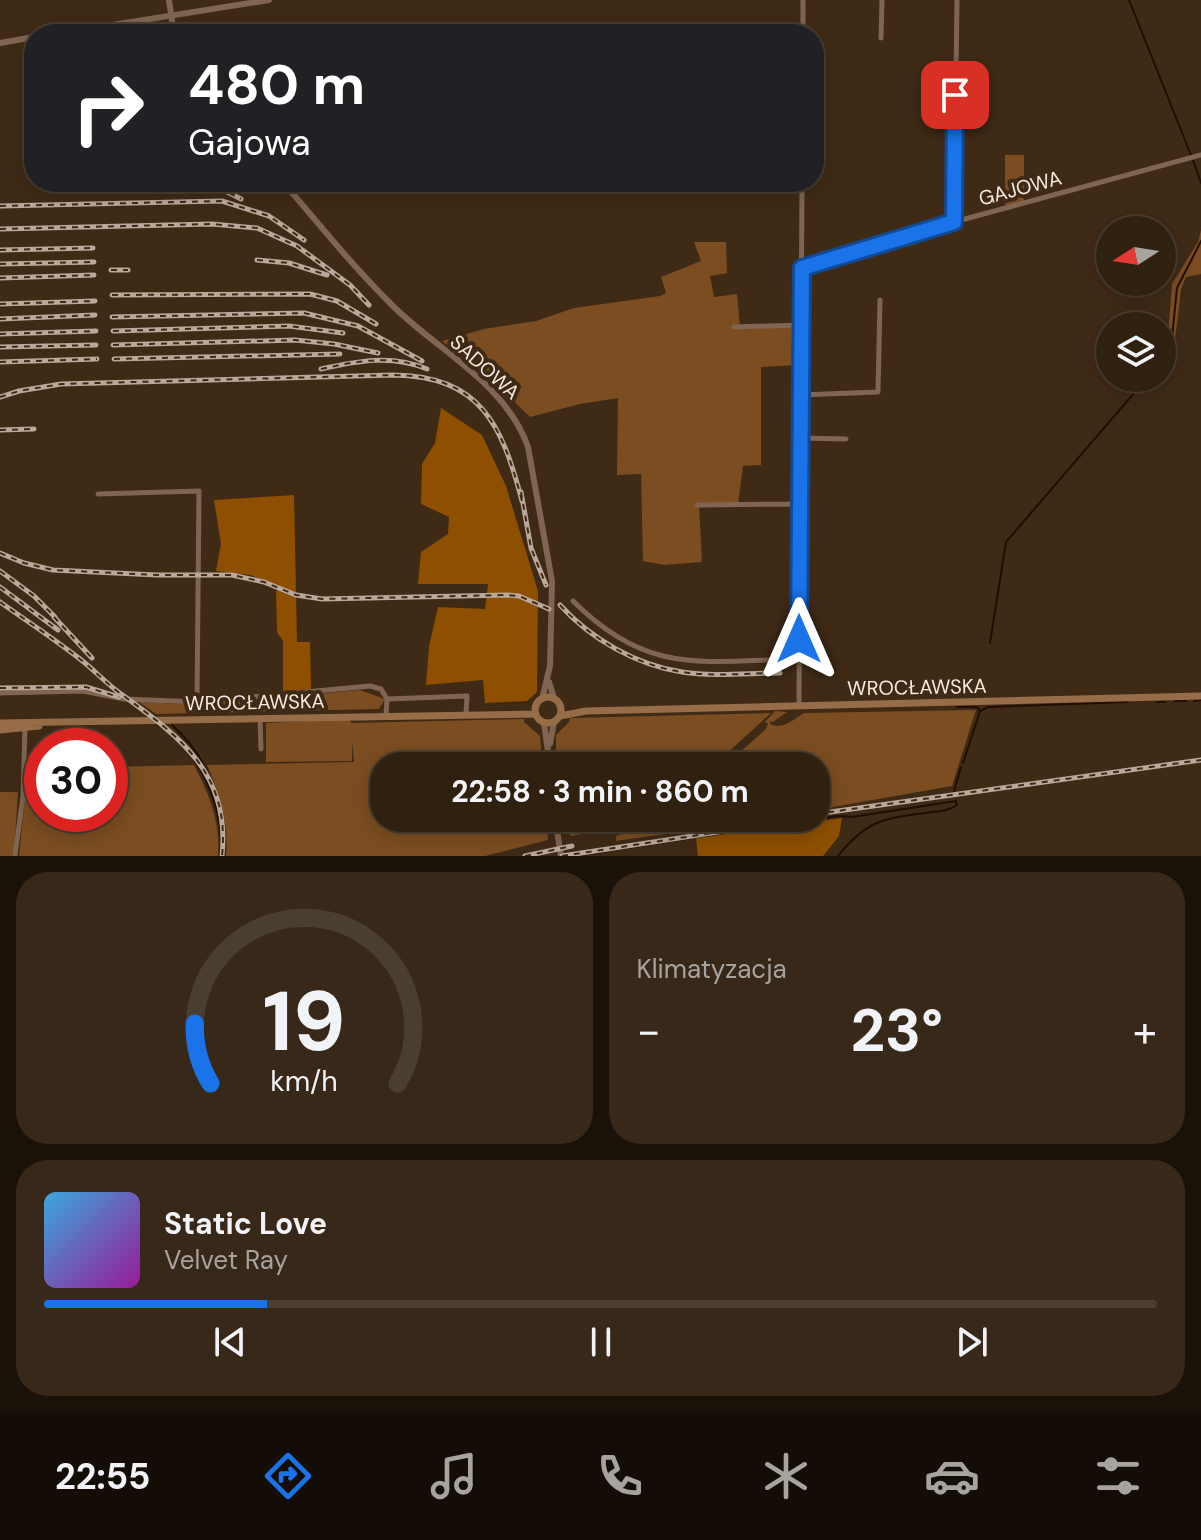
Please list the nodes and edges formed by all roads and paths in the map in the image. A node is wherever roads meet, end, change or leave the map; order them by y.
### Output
1 (169, 0) edge
2 (269, 0) edge
3 (803, 0) edge
4 (882, 0) edge
5 (957, 0) edge
6 (170, 16) junction
7 (119, 24) edge
8 (172, 24) edge
9 (803, 24) edge
10 (881, 38) dead end
11 (24, 39) edge
12 (0, 43) edge
13 (1201, 155) edge
14 (292, 192) edge
15 (802, 192) edge
16 (954, 222) junction
17 (802, 268) junction
18 (880, 300) dead end
19 (802, 325) junction
20 (734, 327) dead end
21 (801, 395) junction
22 (801, 438) junction
23 (846, 439) dead end
24 (98, 494) dead end
25 (800, 504) junction
26 (697, 505) dead end
27 (573, 601) dead end
28 (799, 662) junction
29 (549, 678) junction
30 (0, 693) edge
31 (1201, 696) edge
32 (554, 698) junction
33 (387, 699) junction
34 (542, 699) junction
35 (197, 702) junction
36 (799, 704) junction
37 (560, 706) junction
38 (536, 710) junction
39 (586, 711) junction
40 (466, 713) junction
41 (386, 715) junction
42 (260, 718) junction
43 (557, 719) junction
44 (0, 723) edge
45 (544, 723) junction
46 (25, 725) junction
47 (0, 730) edge
48 (261, 749) dead end
49 (549, 752) joint
50 (557, 832) edge
51 (15, 856) edge
52 (561, 856) edge

1 - 6 street
2 - 6 street
3 - 9 street
4 - 10 street
5 - 16 street
6 - 7 street
6 - 8 street
11 - 12 street
13 - 16 street, GAJOWA
14 - 29 street, SADOWA
15 - 17 street
16 - 17 street, GAJOWA
17 - 19 street
18 - 21 street
19 - 20 street
19 - 21 street
21 - 22 street
22 - 23 street
22 - 25 street
24 - 35 street
25 - 26 street
25 - 28 street
27 - 28 street
28 - 36 street
29 - 32 street, SADOWA
29 - 34 street, SADOWA
30 - 35 street
31 - 36 main road, WROCŁAWSKA
32 - 34 main road
32 - 37 main road
33 - 35 street
33 - 40 street
33 - 41 street
34 - 38 main road
36 - 39 main road, WROCŁAWSKA
37 - 39 main road, WROCŁAWSKA
37 - 43 main road
38 - 40 main road, WROCŁAWSKA
38 - 45 main road
39 - 43 main road, WROCŁAWSKA
40 - 41 main road, WROCŁAWSKA
41 - 42 main road, WROCŁAWSKA
42 - 46 main road, WROCŁAWSKA
42 - 48 street
43 - 45 main road
43 - 49 street
44 - 46 main road, WROCŁAWSKA
45 - 49 street
46 - 47 main road, WROCŁAWSKA
46 - 51 street
50 - 52 street

